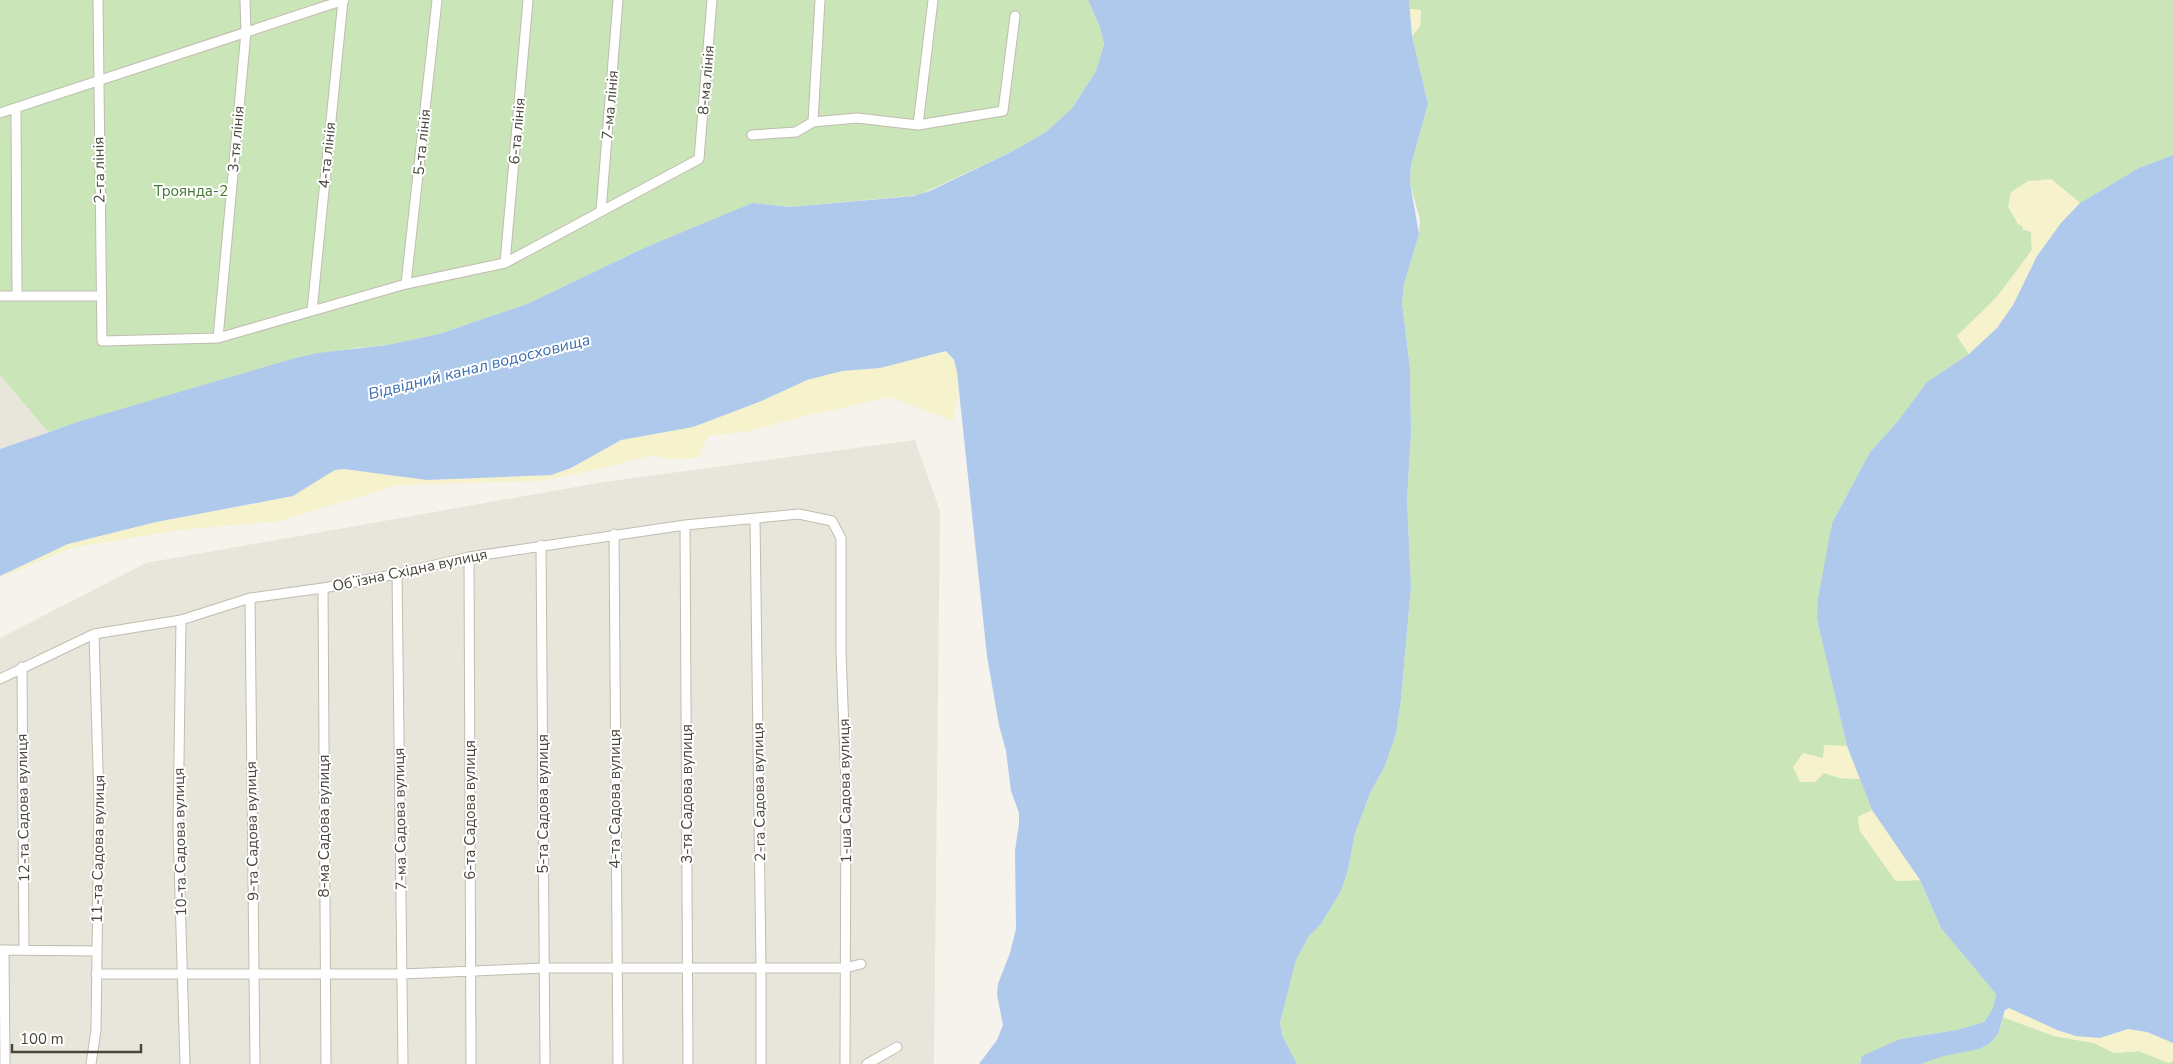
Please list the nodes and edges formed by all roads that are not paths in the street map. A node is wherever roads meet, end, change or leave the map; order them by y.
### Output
1 (98, 0) edge
2 (245, 0) edge
3 (343, 0) edge
4 (437, 0) edge
5 (528, 0) edge
6 (618, 0) edge
7 (712, 0) edge
8 (820, 0) edge
9 (933, 0) edge
10 (1015, 16) dead end
11 (246, 32) junction
12 (98, 82) junction
13 (16, 109) junction
14 (0, 113) edge
15 (813, 122) junction
16 (918, 125) junction
17 (752, 135) dead end
18 (601, 211) junction
19 (506, 263) junction
20 (406, 284) junction
21 (0, 296) edge
22 (17, 296) junction
23 (101, 296) junction
24 (312, 311) junction
25 (218, 338) junction
26 (755, 519) junction
27 (832, 521) joint
28 (686, 525) junction
29 (614, 534) junction
30 (540, 545) junction
31 (469, 557) junction
32 (397, 574) junction
33 (323, 588) junction
34 (250, 598) junction
35 (181, 620) junction
36 (94, 634) junction
37 (22, 667) junction
38 (0, 679) edge
39 (24, 949) junction
40 (2, 950) edge
41 (96, 951) junction
42 (861, 964) dead end
43 (544, 968) junction
44 (616, 968) junction
45 (761, 968) junction
46 (844, 968) junction
47 (687, 969) junction
48 (471, 972) junction
49 (254, 973) junction
50 (96, 974) junction
51 (182, 974) junction
52 (325, 974) junction
53 (402, 974) junction
54 (897, 1047) dead end
55 (5, 1064) edge
56 (91, 1064) edge
57 (184, 1064) edge
58 (255, 1064) edge
59 (326, 1064) edge
60 (403, 1064) edge
61 (471, 1064) edge
62 (545, 1064) edge
63 (618, 1064) edge
64 (688, 1064) edge
65 (760, 1064) edge
66 (845, 1064) edge
67 (867, 1064) edge

1 - 12 street, 2-га лінія
2 - 11 street, 3-тя лінія
3 - 11 street
3 - 24 street, 4-та лінія
4 - 20 street, 5-та лінія
5 - 19 street, 6-та лінія
6 - 18 street, 7-ма лінія
7 - 18 street, 8-ма лінія
8 - 15 street
9 - 16 street
10 - 16 street
11 - 12 street
11 - 25 street, 3-тя лінія
12 - 13 street
12 - 23 street, 2-га лінія
13 - 14 street
13 - 22 street
15 - 16 street
15 - 17 street
18 - 19 street
19 - 20 street
20 - 24 street
21 - 22 street
22 - 23 street
23 - 25 street, 2-га лінія
24 - 25 street
26 - 27 street, Обʼїзна Східна вулиця
26 - 28 street, Обʼїзна Східна вулиця
26 - 45 street, 2-га Садова вулиця
27 - 46 street, 1-ша Садова вулиця
28 - 29 street, Обʼїзна Східна вулиця
28 - 47 street, 3-тя Садова вулиця
29 - 30 street, Обʼїзна Східна вулиця
29 - 44 street, 4-та Садова вулиця
30 - 31 street, Обʼїзна Східна вулиця
30 - 43 street, 5-та Садова вулиця
31 - 32 street, Обʼїзна Східна вулиця
31 - 48 street, 6-та Садова вулиця
32 - 33 street, Обʼїзна Східна вулиця
32 - 53 street, 7-ма Садова вулиця
33 - 34 street, Обʼїзна Східна вулиця
33 - 52 street, 8-ма Садова вулиця
34 - 35 street, Обʼїзна Східна вулиця
34 - 49 street, 9-та Садова вулиця
35 - 36 street, Обʼїзна Східна вулиця
35 - 51 street, 10-та Садова вулиця
36 - 37 street, Обʼїзна Східна вулиця
36 - 41 street, 11-та Садова вулиця
37 - 38 street, Обʼїзна Східна вулиця
37 - 39 street, 12-та Садова вулиця
39 - 40 street
39 - 41 street
40 - 55 street
41 - 50 street, 11-та Садова вулиця
42 - 46 street
43 - 44 street
43 - 48 street
43 - 62 street, 5-та Садова вулиця
44 - 47 street
44 - 63 street, 4-та Садова вулиця
45 - 46 street
45 - 47 street
45 - 65 street, 2-га Садова вулиця
46 - 66 street, 1-ша Садова вулиця
47 - 64 street, 3-тя Садова вулиця
48 - 53 street
48 - 61 street, 6-та Садова вулиця
49 - 51 street
49 - 52 street
49 - 58 street, 9-та Садова вулиця
50 - 51 street
50 - 56 street, 11-та Садова вулиця
51 - 57 street, 10-та Садова вулиця
52 - 53 street
52 - 59 street, 8-ма Садова вулиця
53 - 60 street, 7-ма Садова вулиця
54 - 67 street

